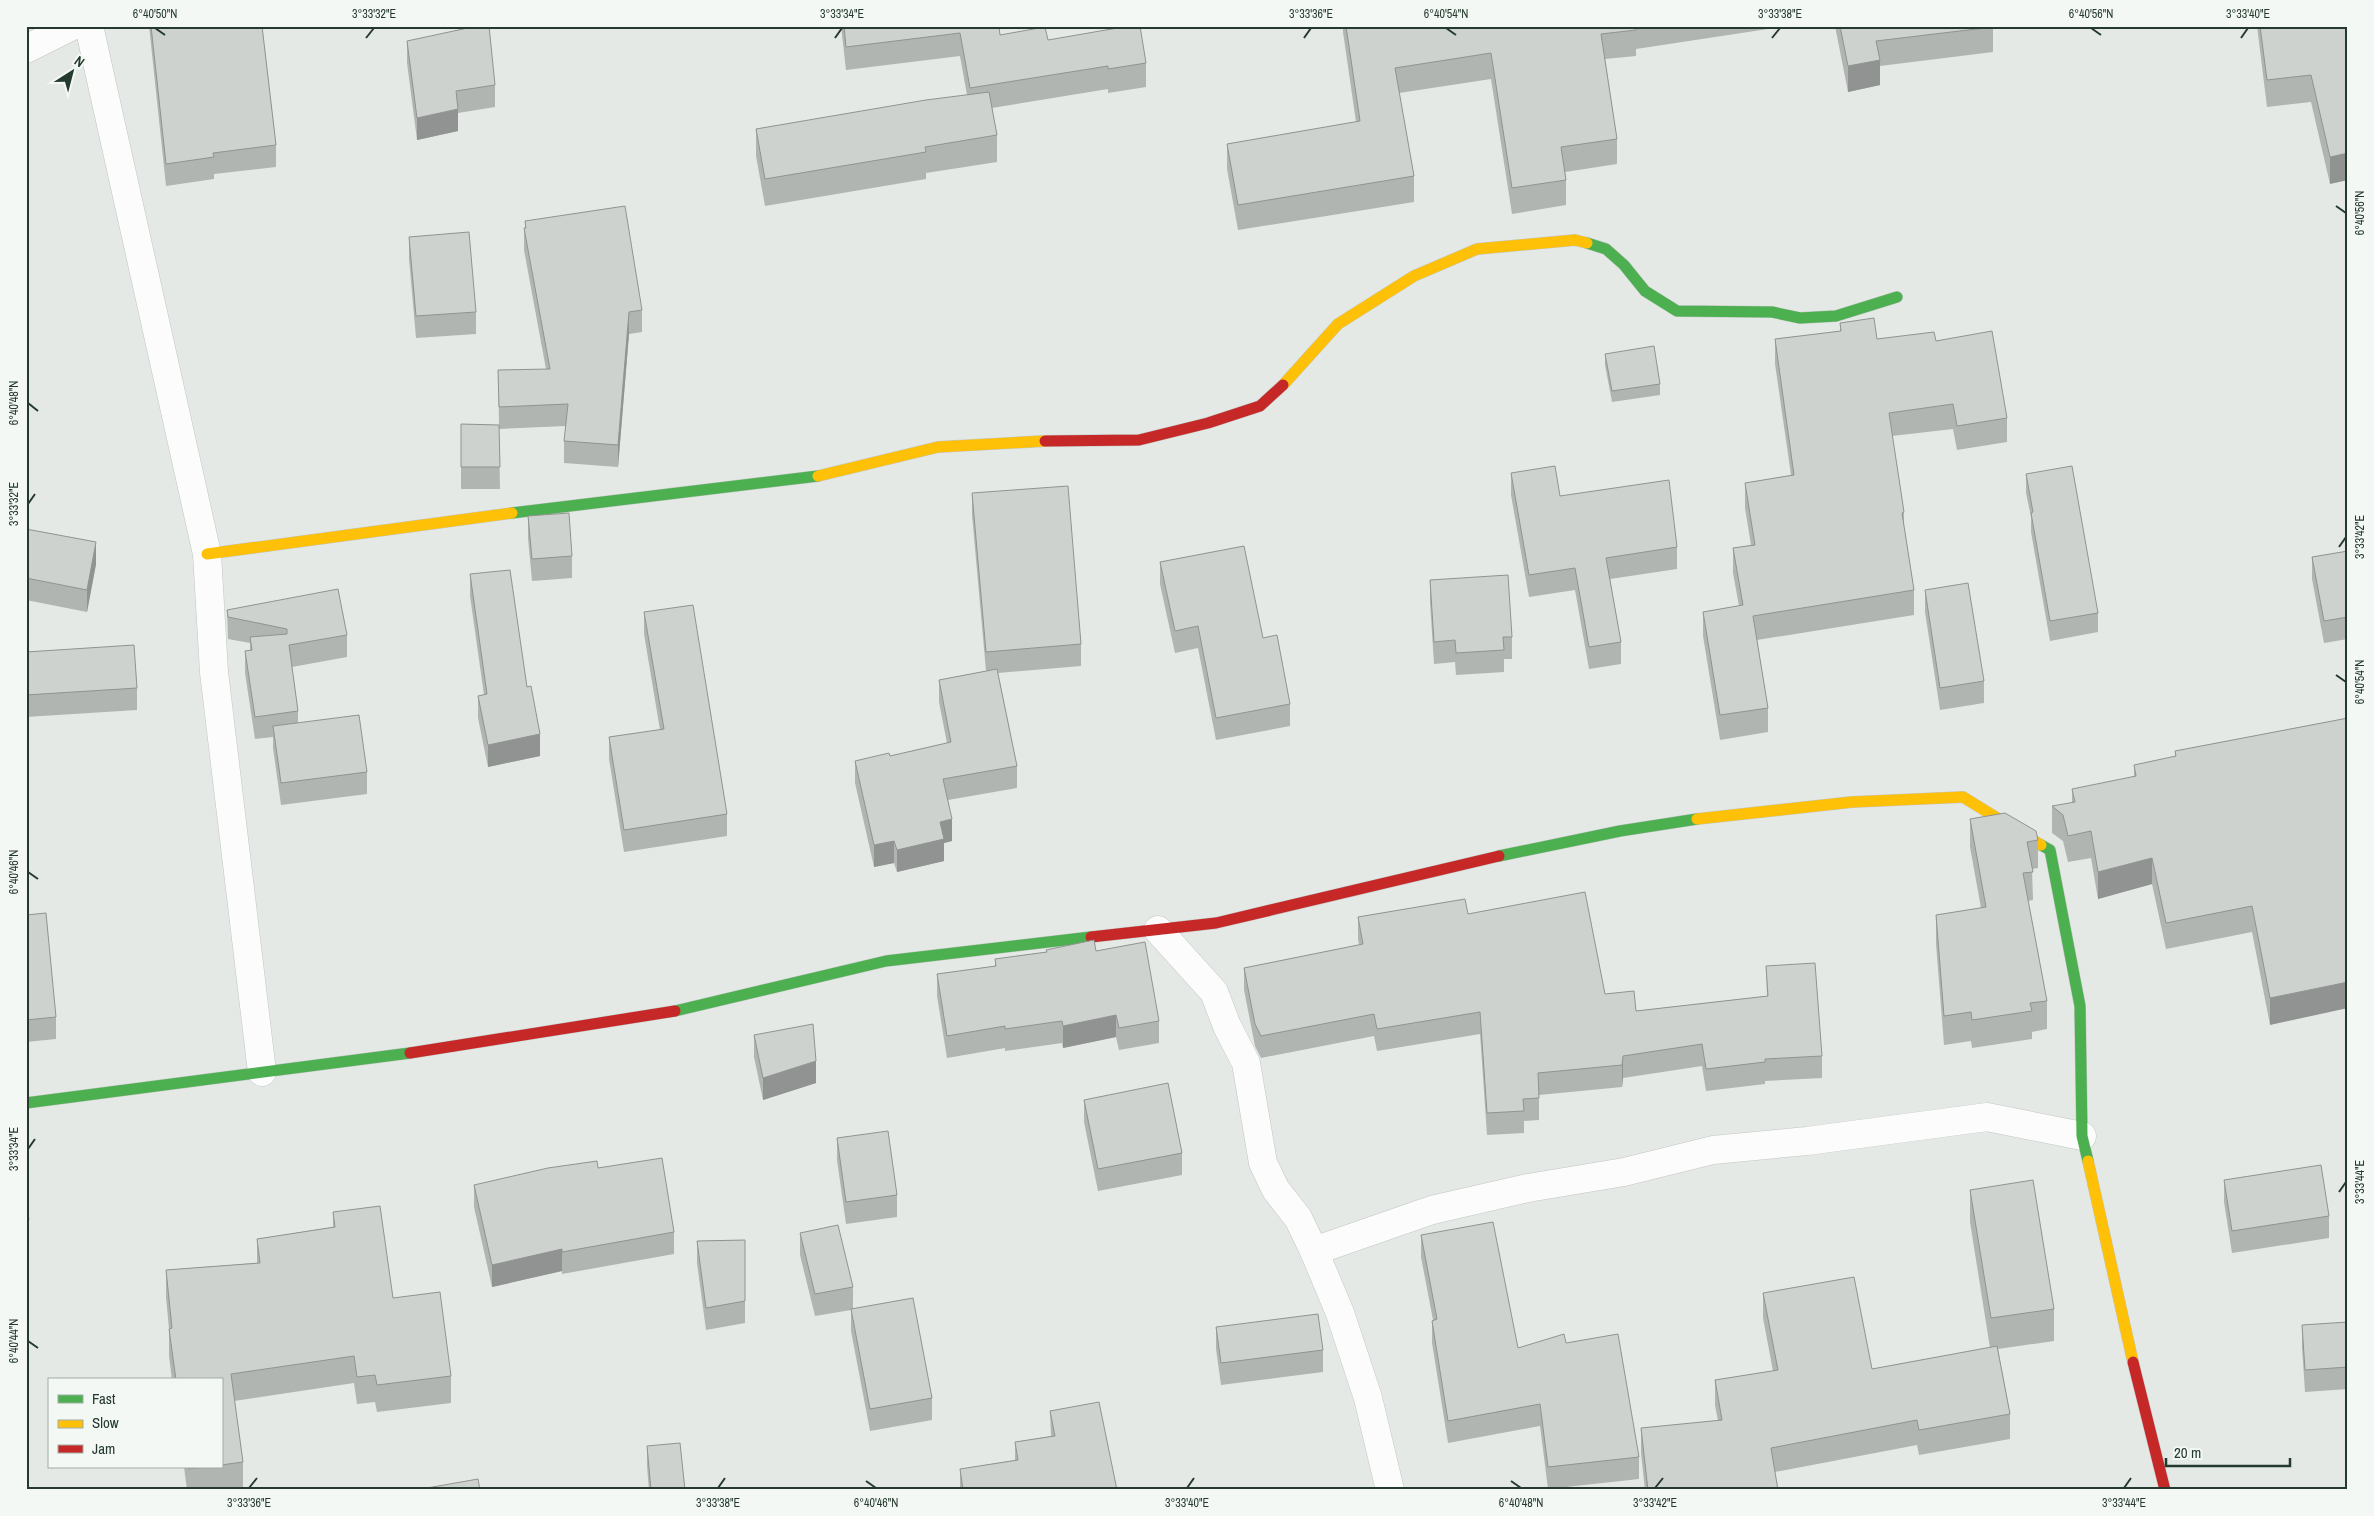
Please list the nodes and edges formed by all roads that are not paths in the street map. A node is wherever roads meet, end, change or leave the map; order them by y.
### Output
1 (72, 26) edge
2 (89, 26) edge
3 (26, 48) edge
4 (1896, 297) dead end
5 (208, 554) junction
6 (1158, 930) junction
7 (262, 1072) junction
8 (26, 1103) edge
9 (2082, 1136) junction
10 (1314, 1251) junction
11 (1390, 1490) edge
12 (2165, 1490) edge

1 - 3 street
2 - 5 street
4 - 5 street
5 - 7 street
6 - 7 street
6 - 9 street
6 - 10 street
7 - 8 street
9 - 10 street
9 - 12 street
10 - 11 street

